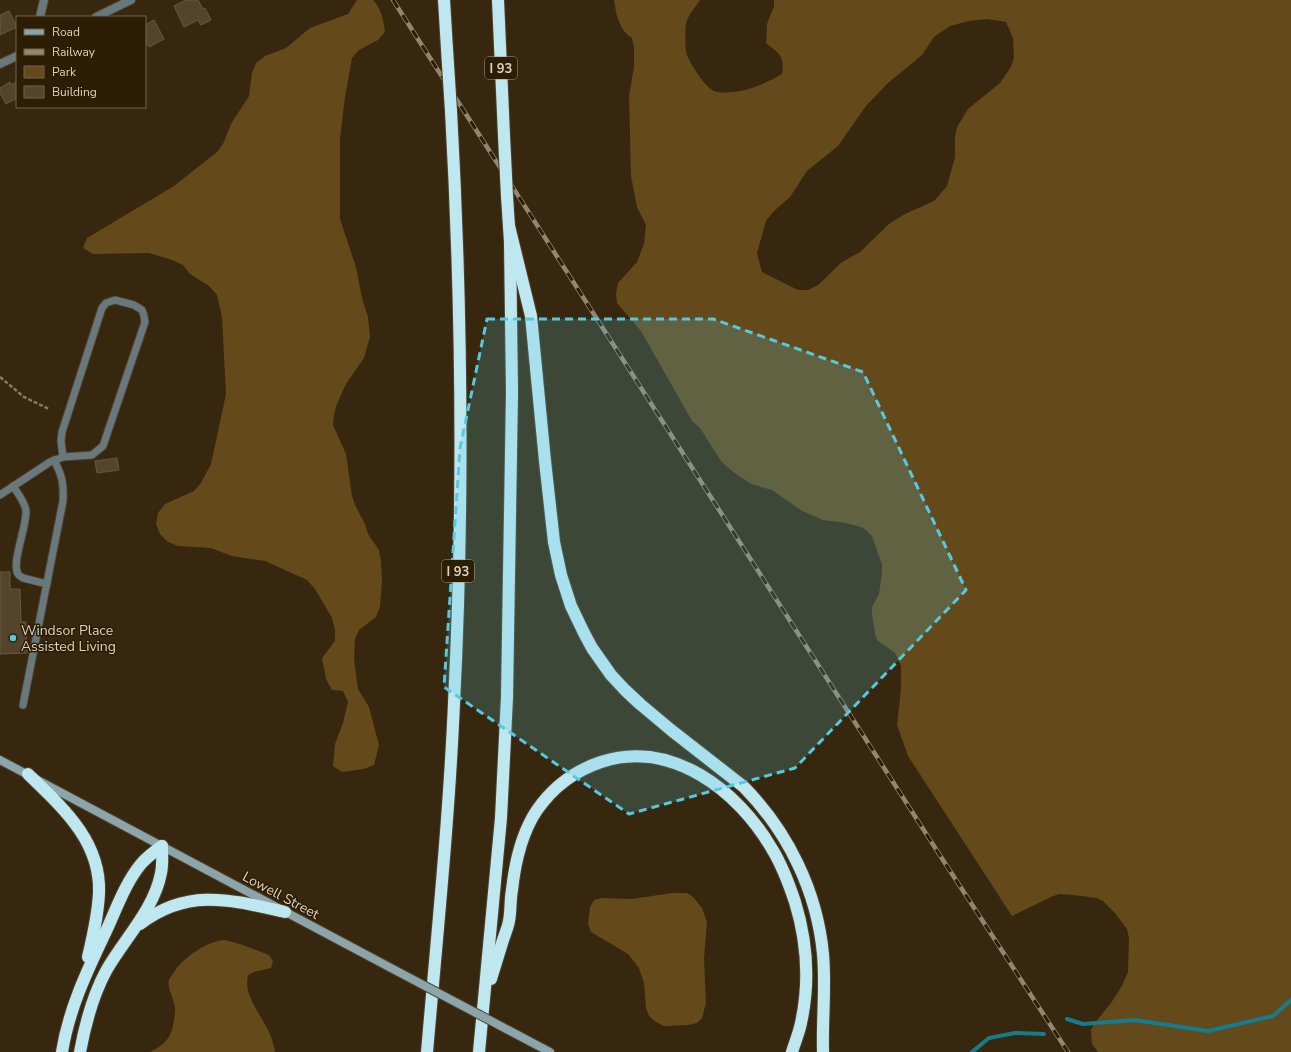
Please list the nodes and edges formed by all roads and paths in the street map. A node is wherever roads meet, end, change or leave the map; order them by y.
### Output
1 (44, 0) edge
2 (131, 0) edge
3 (444, 0) edge
4 (498, 0) edge
5 (40, 16) edge
6 (98, 16) edge
7 (16, 56) edge
8 (0, 64) edge
9 (509, 226) junction
10 (0, 377) edge
11 (49, 409) dead end
12 (63, 457) junction
13 (54, 460) junction
14 (13, 486) junction
15 (0, 495) edge
16 (47, 584) junction
17 (23, 705) dead end
18 (0, 760) edge
19 (28, 774) junction
20 (162, 846) junction
21 (285, 912) junction
22 (133, 930) junction
23 (83, 978) junction
24 (484, 1004) junction
25 (823, 1006) junction
26 (429, 1030) junction
27 (798, 1034) junction
28 (62, 1052) edge
29 (80, 1052) edge
30 (423, 1052) edge
31 (427, 1052) edge
32 (479, 1052) edge
33 (550, 1052) edge
34 (786, 1052) edge
35 (792, 1052) edge
36 (814, 1052) edge
37 (823, 1052) edge

1 - 5 street
2 - 6 street
3 - 26 highway, I 93, bridge
4 - 9 highway, I 93, bridge
7 - 8 street
9 - 24 highway, I 93
9 - 25 highway
10 - 11 path
12 - 12 lane
12 - 13 lane
13 - 14 lane
13 - 16 lane
14 - 15 lane
14 - 16 lane
16 - 17 lane
18 - 19 main road, Lowell Street
19 - 20 main road, Lowell Street
19 - 23 highway
20 - 21 main road, Lowell Street
20 - 22 highway
20 - 23 highway
21 - 22 highway
21 - 33 main road, Lowell Street, bridge
22 - 29 highway
23 - 28 highway
24 - 27 highway
24 - 32 highway, I 93
25 - 36 highway
25 - 37 highway
26 - 30 highway
26 - 31 highway, I 93
27 - 34 highway
27 - 35 highway

